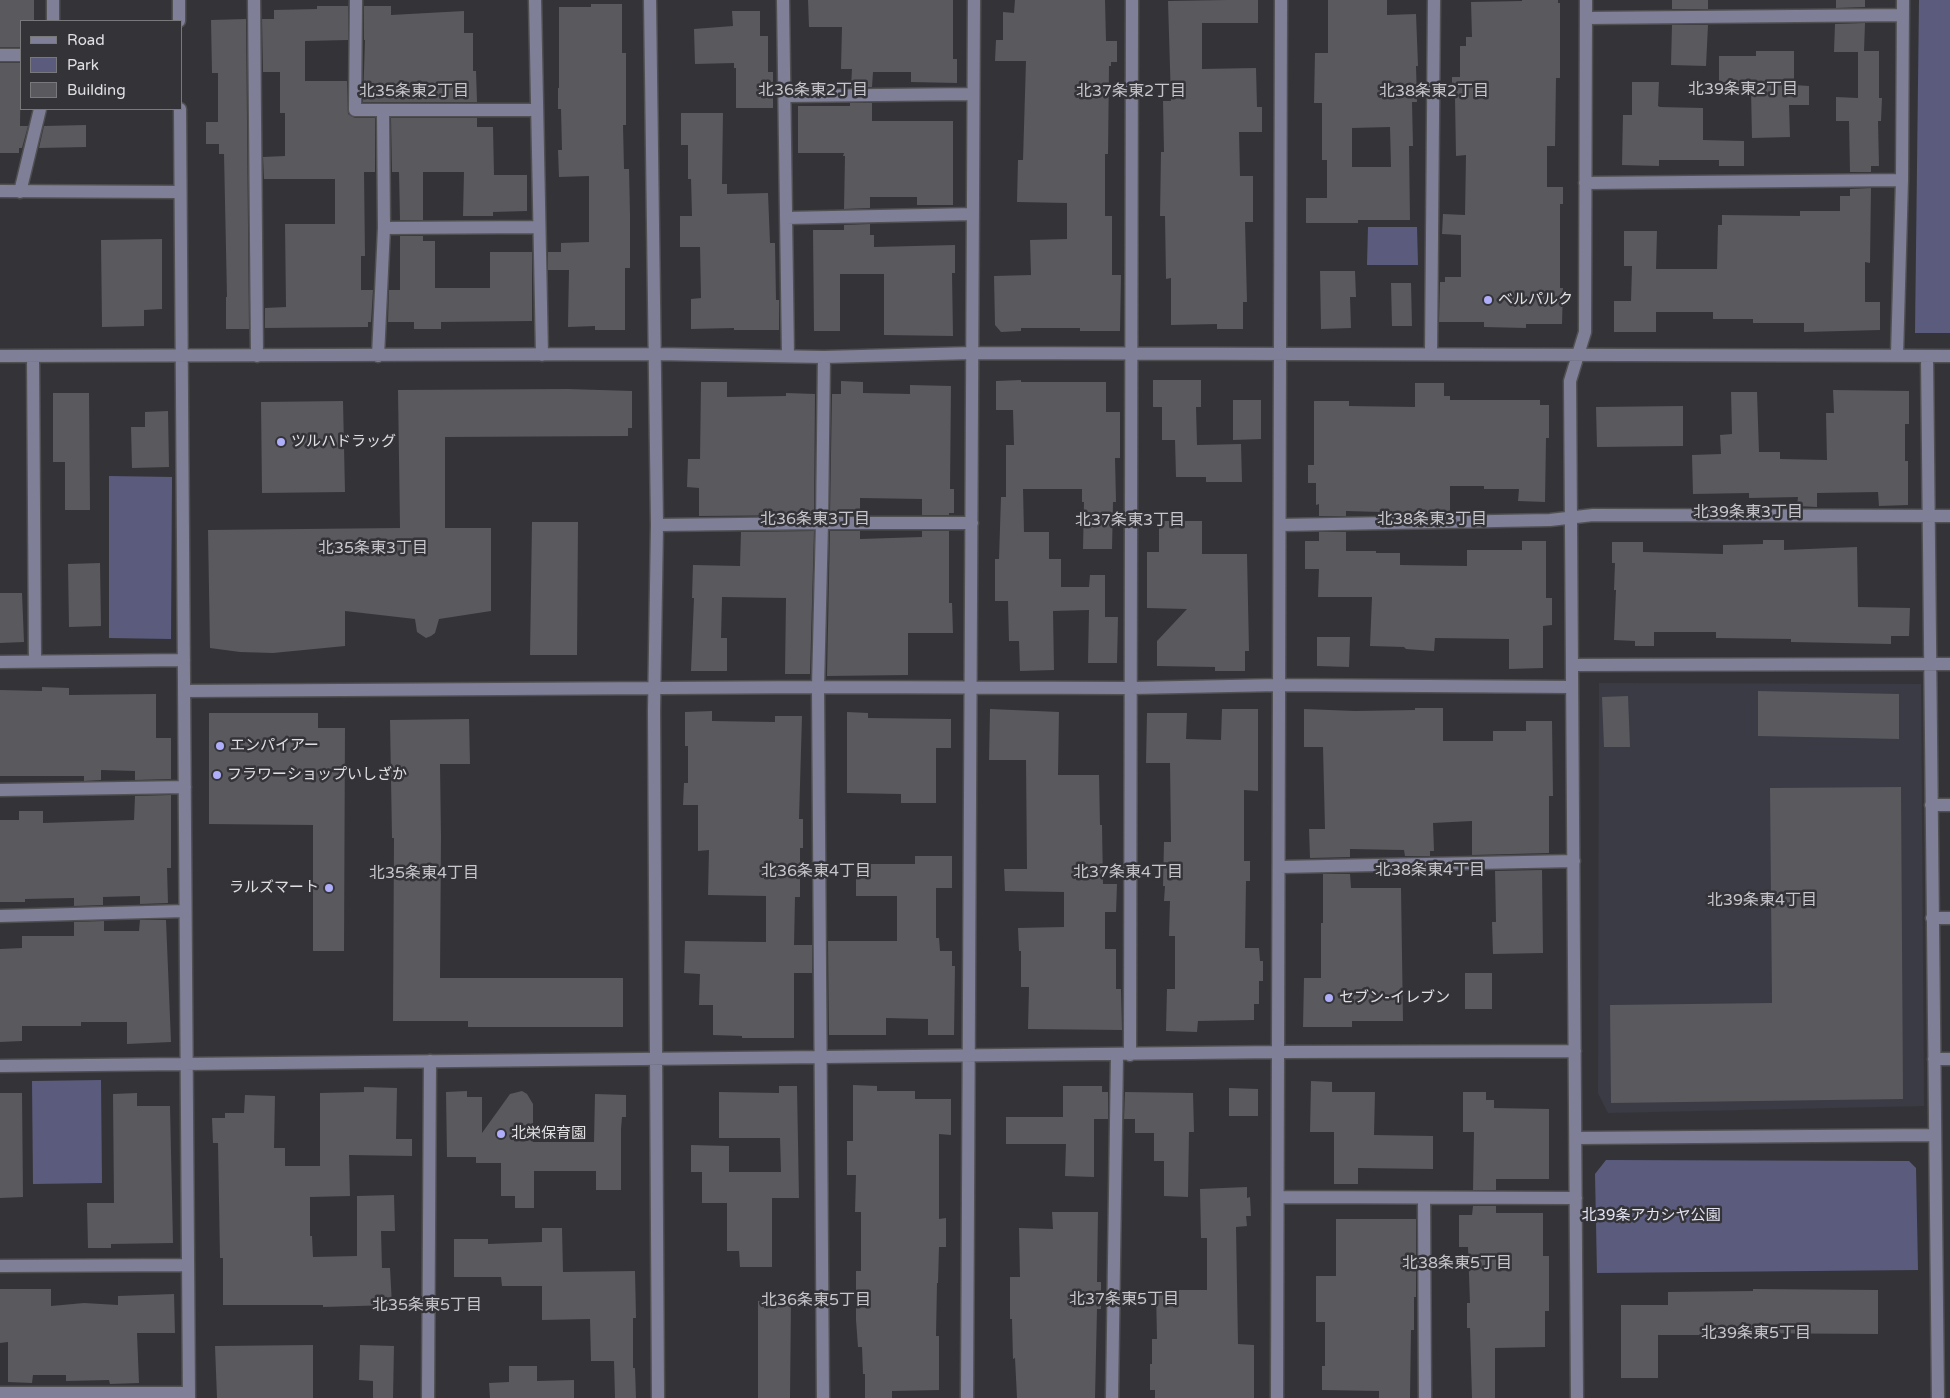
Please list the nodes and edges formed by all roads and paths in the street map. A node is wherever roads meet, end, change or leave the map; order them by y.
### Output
1 (53, 0) edge
2 (179, 0) edge
3 (254, 0) edge
4 (356, 0) edge
5 (535, 0) edge
6 (650, 0) edge
7 (784, 0) edge
8 (974, 0) edge
9 (1132, 0) edge
10 (1281, 0) edge
11 (1434, 0) edge
12 (1586, 0) edge
13 (1903, 0) edge
14 (1903, 15) junction
15 (1586, 18) junction
16 (53, 20) edge
17 (179, 20) edge
18 (0, 55) edge
19 (20, 55) edge
20 (974, 94) junction
21 (785, 96) junction
22 (40, 110) edge
23 (180, 110) edge
24 (383, 110) junction
25 (537, 110) junction
26 (1902, 180) junction
27 (1586, 183) junction
28 (0, 191) edge
29 (20, 192) junction
30 (180, 192) junction
31 (973, 214) junction
32 (786, 218) junction
33 (539, 227) junction
34 (384, 228) junction
35 (972, 353) junction
36 (1132, 353) junction
37 (1280, 353) junction
38 (656, 354) junction
39 (1431, 354) junction
40 (1578, 354) junction
41 (542, 355) junction
42 (1897, 355) junction
43 (0, 356) edge
44 (257, 356) junction
45 (378, 356) junction
46 (788, 356) junction
47 (824, 356) junction
48 (1927, 356) junction
49 (1950, 356) edge
50 (33, 357) junction
51 (182, 357) junction
52 (1929, 516) junction
53 (1950, 516) edge
54 (1572, 517) junction
55 (822, 523) junction
56 (972, 523) junction
57 (657, 525) junction
58 (1280, 525) junction
59 (184, 660) junction
60 (35, 661) junction
61 (0, 662) edge
62 (1930, 664) junction
63 (1950, 664) edge
64 (1572, 665) junction
65 (1279, 685) junction
66 (818, 687) junction
67 (971, 687) junction
68 (1572, 687) junction
69 (654, 688) junction
70 (1132, 688) junction
71 (184, 691) junction
72 (184, 787) junction
73 (0, 790) edge
74 (1950, 804) edge
75 (1931, 805) junction
76 (1574, 861) junction
77 (1279, 867) junction
78 (185, 910) junction
79 (0, 916) edge
80 (1932, 918) junction
81 (1950, 918) edge
82 (1575, 1051) junction
83 (1279, 1052) junction
84 (1117, 1055) junction
85 (1130, 1055) junction
86 (969, 1056) junction
87 (820, 1057) junction
88 (656, 1058) junction
89 (1934, 1059) junction
90 (1950, 1059) edge
91 (430, 1061) junction
92 (186, 1063) junction
93 (0, 1066) edge
94 (1934, 1135) junction
95 (1576, 1138) junction
96 (1278, 1197) junction
97 (1424, 1198) junction
98 (1576, 1198) junction
99 (1936, 1208) junction
100 (1950, 1208) edge
101 (188, 1265) junction
102 (0, 1266) edge
103 (0, 1393) edge
104 (189, 1396) edge
105 (428, 1398) edge
106 (658, 1398) edge
107 (823, 1398) edge
108 (967, 1398) edge
109 (1112, 1398) edge
110 (1277, 1398) edge
111 (1425, 1398) edge
112 (1577, 1398) edge
113 (1938, 1398) edge

1 - 16 street
2 - 17 street
3 - 44 street
4 - 24 street
5 - 25 street
6 - 38 street
7 - 21 street
8 - 20 street
9 - 36 street
10 - 37 street
11 - 39 street
12 - 15 street
13 - 14 street
14 - 15 street
14 - 26 street
15 - 27 street
18 - 19 street
20 - 21 street
20 - 31 street
21 - 32 street
22 - 29 street
23 - 30 street
24 - 25 street
24 - 34 street
25 - 33 street
26 - 27 street
26 - 42 street
27 - 40 street
28 - 29 street
29 - 30 street
30 - 51 street
31 - 32 street
31 - 35 street
32 - 46 street
33 - 34 street
33 - 41 street
34 - 45 street
35 - 36 street
35 - 47 street
35 - 56 street
36 - 37 street
36 - 70 street
37 - 39 street
37 - 58 street
38 - 41 street
38 - 46 street
38 - 57 street
39 - 40 street
40 - 42 street
40 - 54 street
41 - 45 street
42 - 48 street
43 - 50 street
44 - 45 street
44 - 51 street
46 - 47 street
47 - 55 street
48 - 49 street
48 - 52 street
50 - 51 street
50 - 60 street
51 - 59 street
52 - 53 street
52 - 54 street
52 - 62 street
54 - 58 street
54 - 64 street
55 - 56 street
55 - 57 street
55 - 66 street
56 - 67 street
57 - 69 street
58 - 65 street
59 - 60 street
59 - 71 street
60 - 61 street
62 - 63 street
62 - 64 street
62 - 75 street
64 - 68 street
65 - 68 street
65 - 70 street
65 - 77 street
66 - 67 street
66 - 69 street
66 - 87 street
67 - 70 street
67 - 86 street
68 - 76 street
69 - 71 street
69 - 88 street
70 - 85 street
71 - 72 street
72 - 73 street
72 - 78 street
74 - 75 street
75 - 80 street
76 - 77 street
76 - 82 street
77 - 83 street
78 - 79 street
78 - 92 street
80 - 81 street
80 - 89 street
82 - 83 street
82 - 95 street
83 - 85 street
83 - 96 street
84 - 85 street
84 - 86 street
84 - 109 street
86 - 87 street
86 - 108 street
87 - 88 street
87 - 107 street
88 - 91 street
88 - 106 street
89 - 90 street
89 - 94 street
91 - 92 street
91 - 105 street
92 - 93 street
92 - 101 street
94 - 95 street
94 - 99 street
95 - 98 street
96 - 97 street
96 - 110 street
97 - 98 street
97 - 111 street
98 - 112 street
99 - 100 street
99 - 113 street
101 - 102 street
101 - 104 street
103 - 104 street

